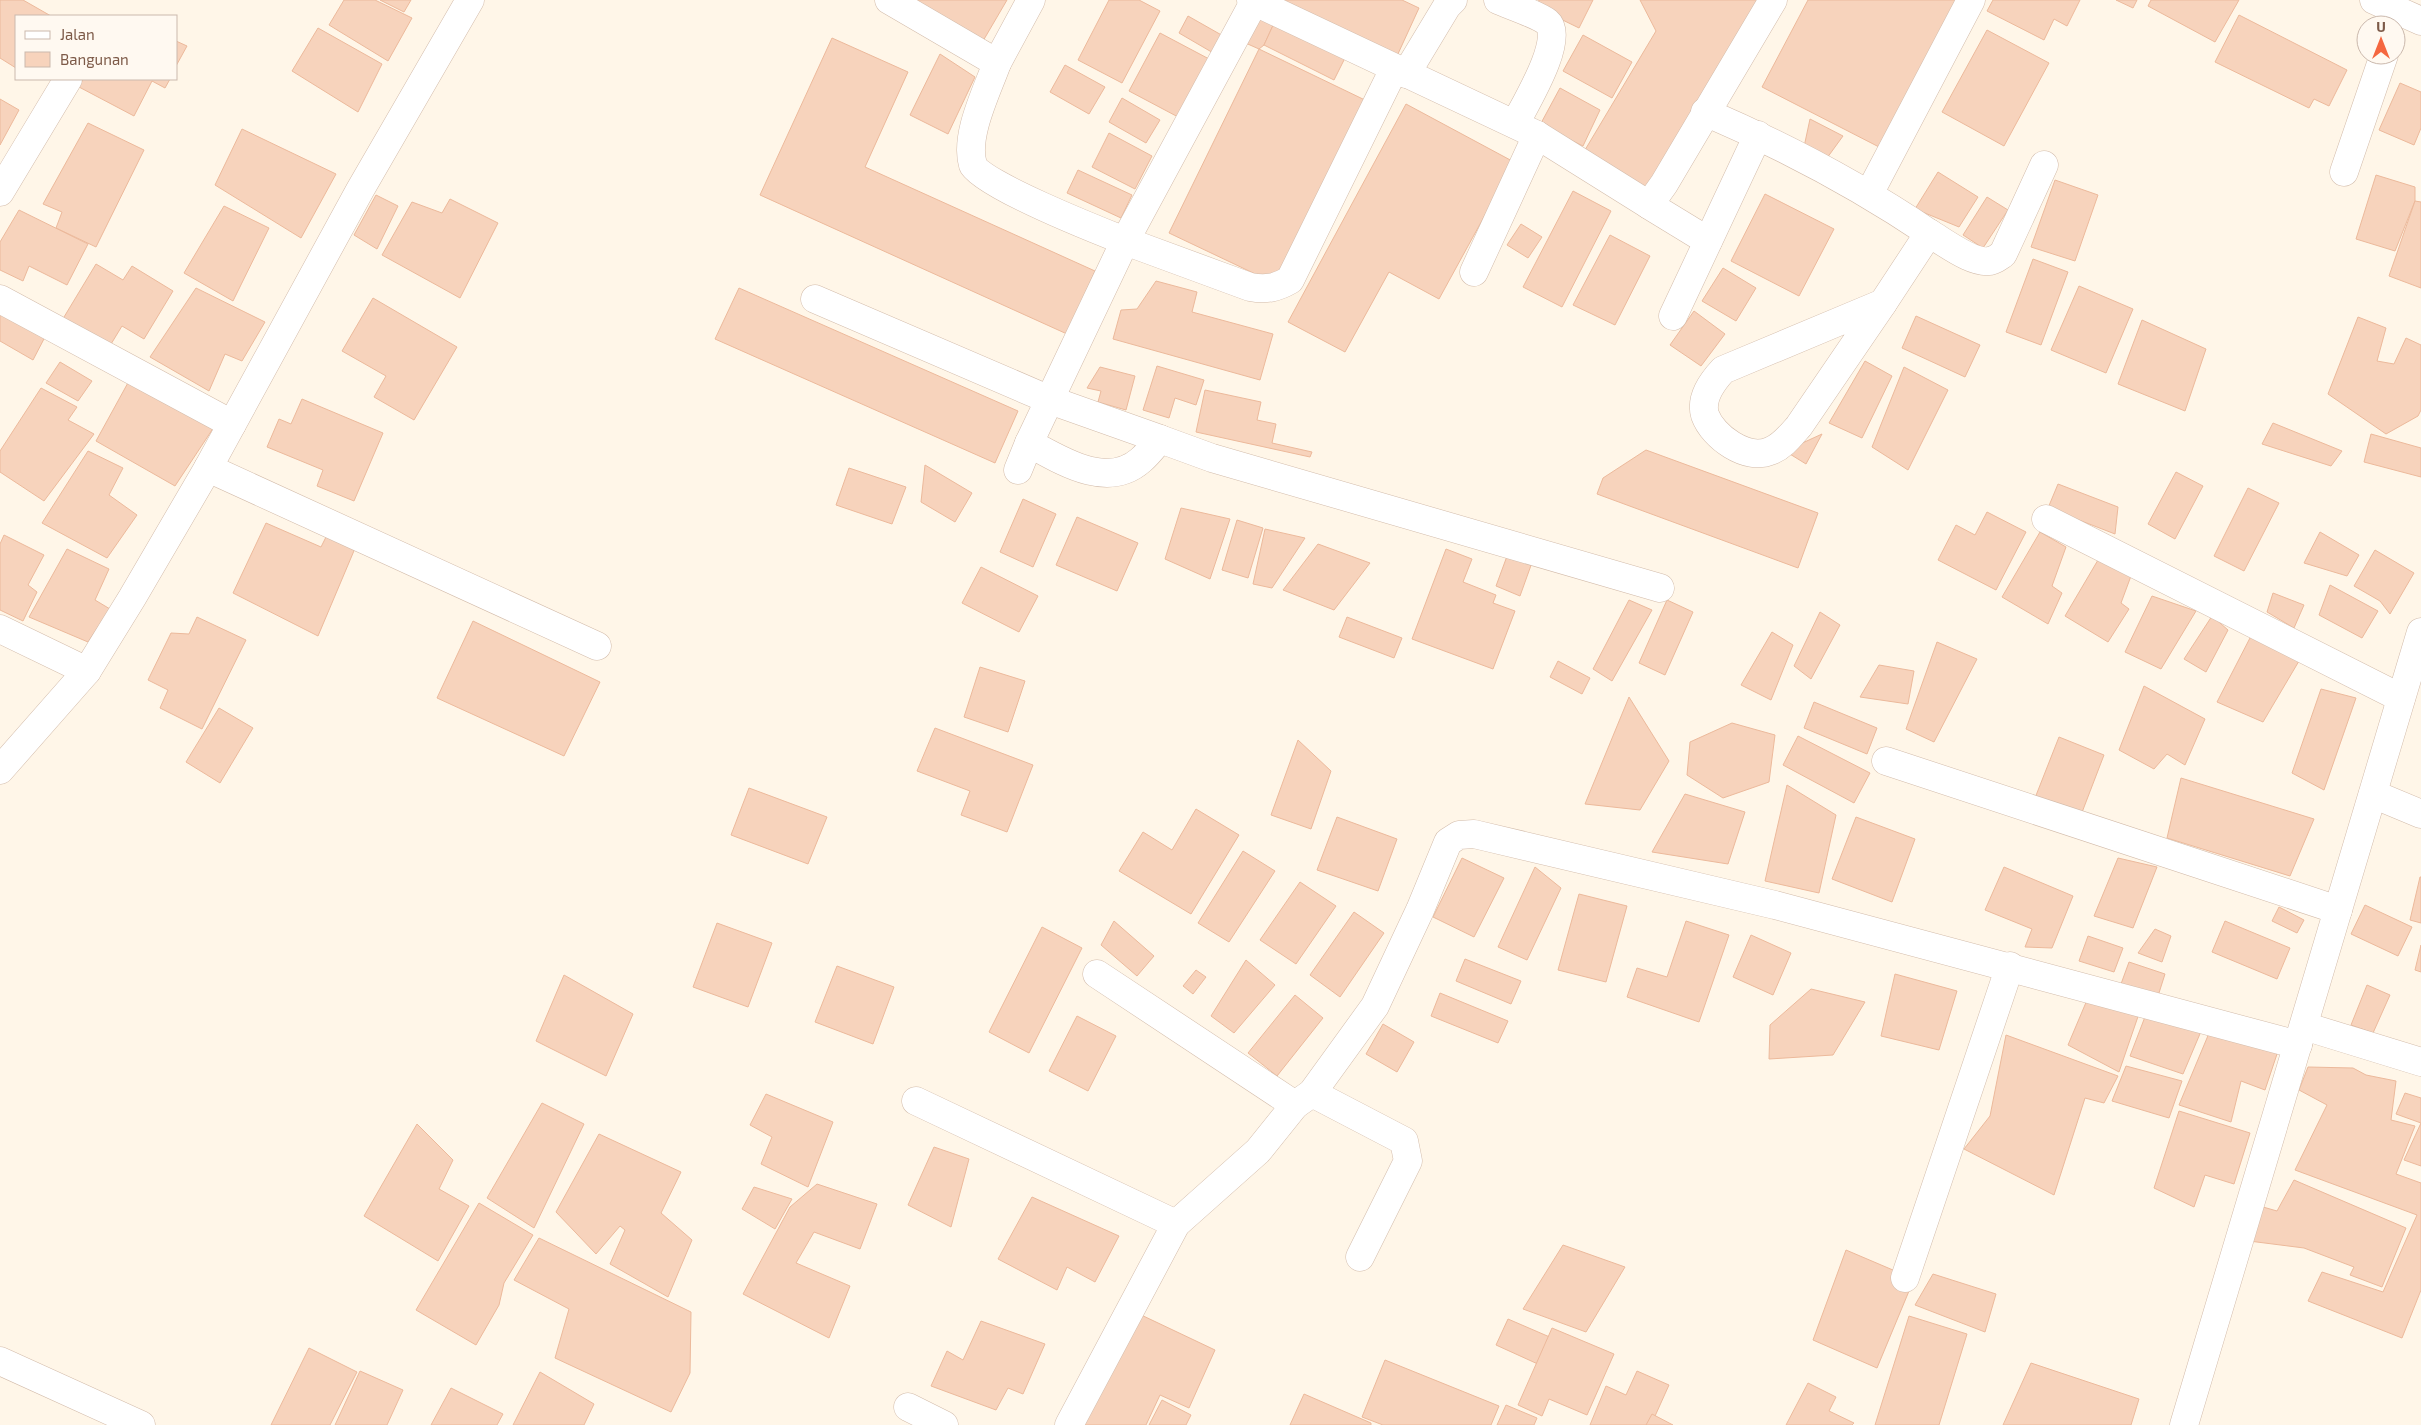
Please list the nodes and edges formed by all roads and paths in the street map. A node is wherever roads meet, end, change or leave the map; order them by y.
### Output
1 (470, 0) edge
2 (889, 0) edge
3 (1031, 0) edge
4 (1453, 0) edge
5 (1498, 0) edge
6 (1773, 0) edge
7 (1972, 0) edge
8 (1252, 1) edge
9 (997, 63) junction
10 (2381, 65) edge
11 (1400, 72) junction
12 (67, 80) edge
13 (1705, 112) junction
14 (1526, 129) junction
15 (1758, 135) junction
16 (2044, 165) dead end
17 (2344, 172) dead end
18 (0, 192) edge
19 (1869, 194) junction
20 (1649, 205) junction
21 (1929, 233) junction
22 (1125, 241) junction
23 (1708, 241) junction
24 (1474, 272) dead end
25 (0, 299) edge
26 (816, 299) dead end
27 (1883, 303) junction
28 (1673, 316) dead end
29 (1050, 400) junction
30 (232, 424) junction
31 (1160, 439) junction
32 (1029, 443) junction
33 (208, 468) junction
34 (1018, 470) dead end
35 (2046, 519) dead end
36 (1660, 588) dead end
37 (0, 629) edge
38 (2421, 632) edge
39 (597, 646) dead end
40 (86, 671) junction
41 (2401, 698) junction
42 (1886, 762) dead end
43 (0, 770) edge
44 (2373, 794) junction
45 (2421, 814) edge
46 (2338, 910) junction
47 (2010, 966) junction
48 (1097, 974) dead end
49 (2301, 1035) junction
50 (2421, 1062) edge
51 (1303, 1099) junction
52 (916, 1101) dead end
53 (1176, 1224) junction
54 (1360, 1257) dead end
55 (1905, 1278) dead end
56 (0, 1361) edge
57 (908, 1407) dead end
58 (141, 1425) edge
59 (944, 1425) edge
60 (1069, 1425) edge
61 (2184, 1425) edge

1 - 30 street
2 - 9 street
3 - 9 street
4 - 11 street
5 - 14 street
6 - 13 street
7 - 19 street
8 - 11 street
8 - 22 street
9 - 22 street
10 - 17 street
11 - 14 street
11 - 22 street
12 - 18 street
13 - 15 street
13 - 20 street
14 - 20 street
14 - 24 street
15 - 19 street
15 - 23 street
16 - 21 street
19 - 21 street
20 - 23 street
21 - 27 street
22 - 29 street
23 - 28 street
25 - 30 street
26 - 29 street
27 - 27 street
29 - 31 street
29 - 32 street
30 - 33 street
31 - 32 street
31 - 36 street
32 - 34 street
33 - 39 street
33 - 40 street
35 - 41 street
37 - 40 street
38 - 41 street
40 - 43 street
41 - 44 street
42 - 46 street
44 - 45 street
44 - 46 street
46 - 49 street
47 - 49 street
47 - 51 street
47 - 55 street
48 - 51 street
49 - 50 street
49 - 61 street
51 - 53 street
51 - 54 street
52 - 53 street
53 - 60 street
56 - 58 street
57 - 59 street

